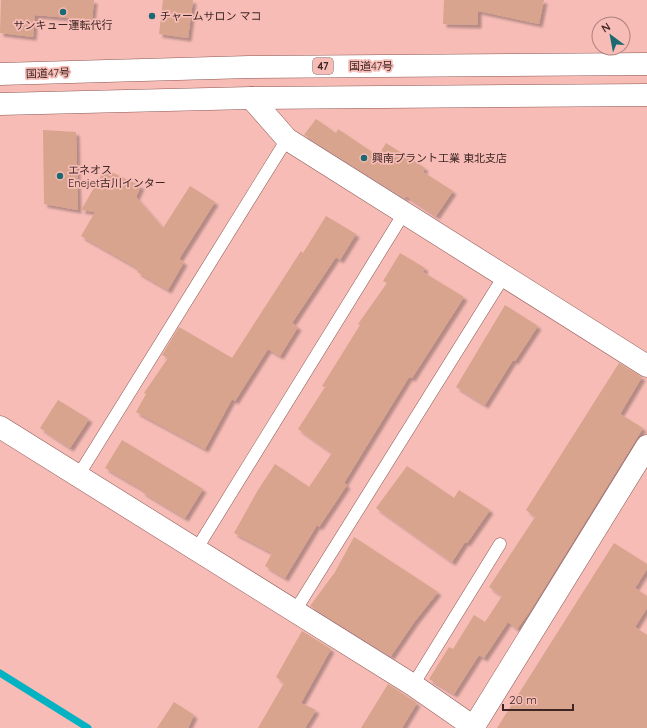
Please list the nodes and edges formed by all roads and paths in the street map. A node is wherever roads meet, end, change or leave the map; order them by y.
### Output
1 (647, 64) edge
2 (0, 74) edge
3 (647, 94) edge
4 (250, 98) junction
5 (0, 104) edge
6 (287, 139) junction
7 (404, 213) junction
8 (504, 276) junction
9 (647, 366) edge
10 (0, 427) edge
11 (647, 446) edge
12 (78, 476) junction
13 (500, 544) dead end
14 (196, 550) junction
15 (295, 611) junction
16 (413, 686) junction
17 (474, 728) edge

1 - 2 main road, 国道47号 / 47
3 - 4 main road
4 - 5 main road
4 - 6 main road
6 - 7 main road
6 - 12 lane
7 - 8 main road
7 - 14 lane
8 - 9 main road
8 - 15 lane
10 - 12 main road
11 - 17 main road
12 - 14 main road
13 - 16 lane
14 - 15 main road
15 - 16 main road
16 - 17 main road

